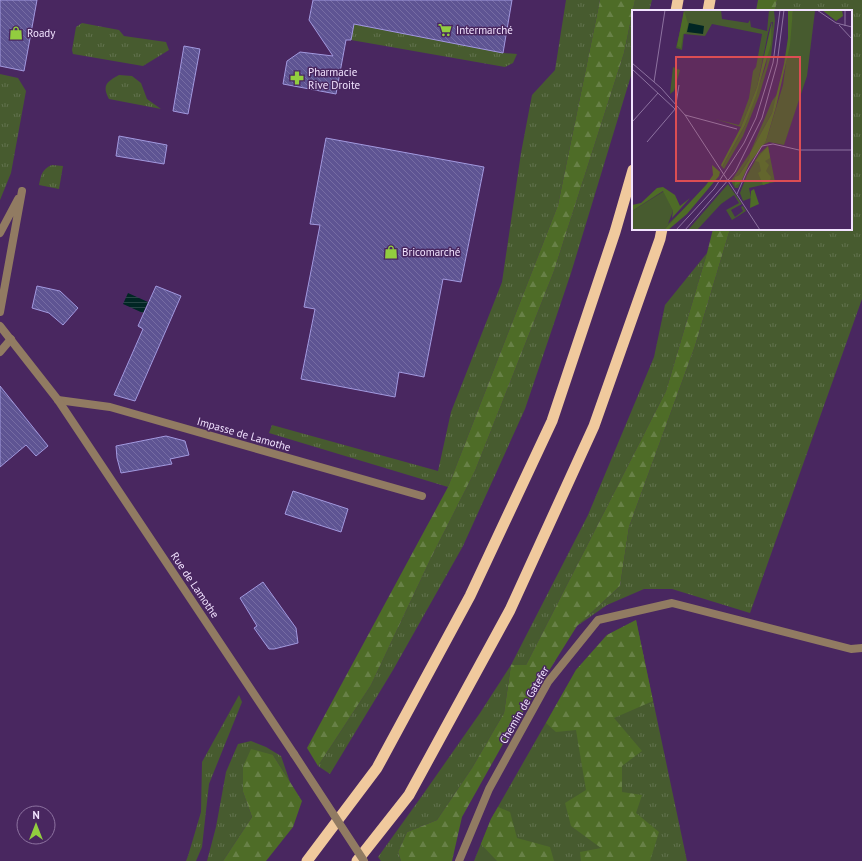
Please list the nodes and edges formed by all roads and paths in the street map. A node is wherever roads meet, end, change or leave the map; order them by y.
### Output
1 (678, 0) edge
2 (710, 0) edge
3 (676, 10) edge
4 (708, 10) edge
5 (632, 173) edge
6 (662, 230) edge
7 (0, 233) edge
8 (0, 312) edge
9 (0, 326) edge
10 (11, 340) junction
11 (0, 352) edge
12 (58, 400) junction
13 (422, 496) dead end
14 (862, 648) edge
15 (307, 861) edge
16 (357, 861) edge
17 (364, 861) edge
18 (460, 861) edge

1 - 3 highway
2 - 4 highway
5 - 15 highway
6 - 16 highway
7 - 8 street
9 - 10 street, Rue de Lamothe
10 - 11 street
10 - 12 street, Rue de Lamothe
12 - 13 street, Impasse de Lamothe
12 - 17 street, Rue de Lamothe, bridge
14 - 18 street, Chemin de Gatefer

